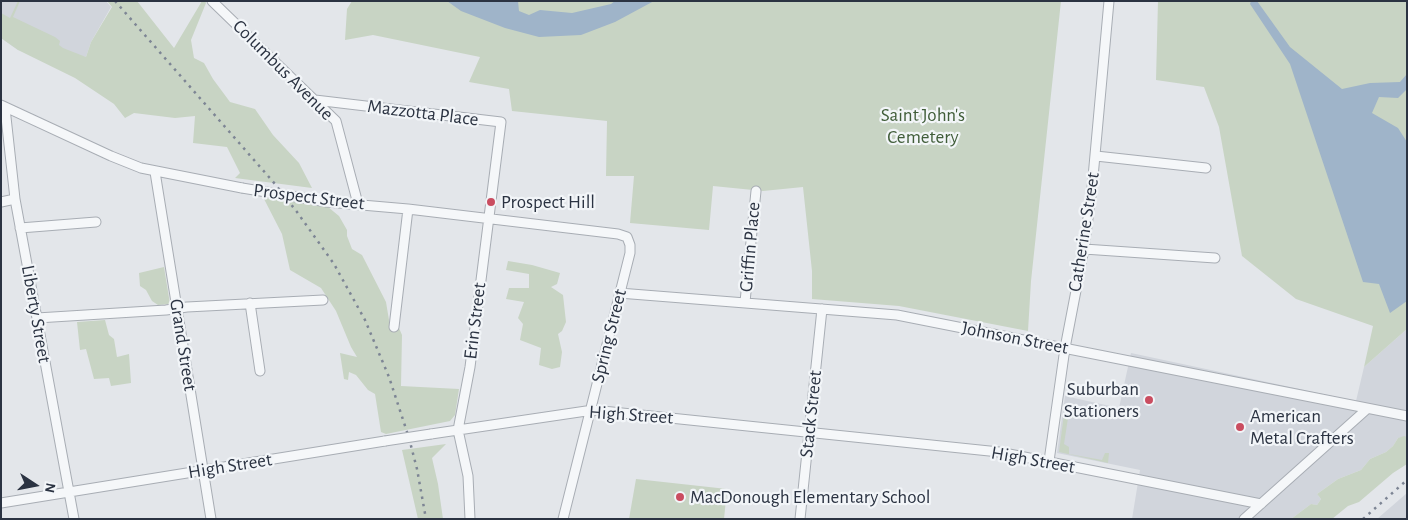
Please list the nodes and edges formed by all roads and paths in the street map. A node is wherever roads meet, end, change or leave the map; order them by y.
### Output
1 (212, 1) edge
2 (1109, 1) edge
3 (316, 100) junction
4 (3, 107) edge
5 (500, 122) joint
6 (1096, 156) junction
7 (1206, 168) dead end
8 (156, 172) junction
9 (756, 191) dead end
10 (15, 199) junction
11 (1, 202) edge
12 (358, 204) junction
13 (408, 209) junction
14 (488, 218) junction
15 (96, 222) dead end
16 (20, 228) junction
17 (629, 240) joint
18 (1084, 249) junction
19 (1215, 258) dead end
20 (619, 293) junction
21 (323, 300) dead end
22 (745, 302) junction
23 (250, 303) junction
24 (177, 308) junction
25 (822, 309) junction
26 (37, 318) junction
27 (394, 327) dead end
28 (1065, 348) junction
29 (260, 372) dead end
30 (1367, 409) junction
31 (590, 410) junction
32 (1407, 416) edge
33 (458, 430) junction
34 (809, 431) junction
35 (1049, 462) junction
36 (203, 470) junction
37 (70, 492) junction
38 (1, 503) edge
39 (1261, 504) junction
40 (74, 519) edge
41 (211, 519) edge
42 (470, 519) edge
43 (563, 519) edge
44 (800, 519) edge
45 (1244, 519) edge

1 - 3 street, Columbus Avenue
2 - 6 street, Catherine Street
3 - 5 street, Mazzotta Place
3 - 12 street, Columbus Avenue
4 - 8 street, Prospect Street
4 - 10 street, Liberty Street
5 - 14 street, Erin Street
6 - 7 street
6 - 18 street, Catherine Street
8 - 12 street, Prospect Street, bridge
8 - 24 street, Grand Street
9 - 22 street, Griffin Place
10 - 11 street
10 - 16 street, Liberty Street
12 - 13 street, Prospect Street
13 - 14 street, Prospect Street
13 - 27 street
14 - 17 street, Prospect Street
14 - 33 street, Erin Street
15 - 16 street
16 - 26 street, Liberty Street
17 - 20 street, Spring Street
18 - 19 street
18 - 28 street, Catherine Street
20 - 22 street, Johnson Street
20 - 31 street, Spring Street
21 - 23 street
22 - 25 street, Johnson Street
23 - 24 street
23 - 29 street
24 - 26 street
24 - 36 street, Grand Street
25 - 28 street, Johnson Street
25 - 34 street, Stack Street
26 - 37 street, Liberty Street
28 - 30 street, Johnson Street
28 - 35 street, Catherine Street
30 - 32 street, Johnson Street
30 - 39 street
31 - 33 street, High Street
31 - 34 street, High Street
31 - 43 street, Spring Street
33 - 36 street, High Street, bridge
33 - 42 street, Erin Street
34 - 35 street, High Street
34 - 44 street, Stack Street
35 - 39 street, High Street
36 - 37 street, High Street
36 - 41 street, Grand Street
37 - 38 street, High Street
37 - 40 street, Liberty Street
39 - 45 street

